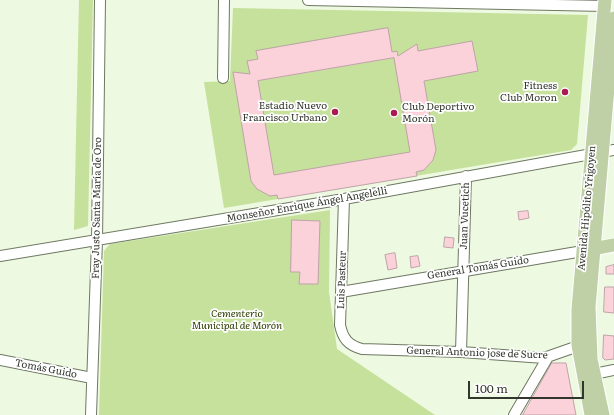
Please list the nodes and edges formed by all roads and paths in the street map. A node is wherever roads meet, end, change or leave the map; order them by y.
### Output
1 (100, 0) edge
2 (224, 0) edge
3 (308, 0) edge
4 (347, 1) edge
5 (473, 2) edge
6 (608, 3) edge
7 (614, 18) edge
8 (223, 78) dead end
9 (603, 152) edge
10 (466, 176) junction
11 (344, 199) junction
12 (97, 240) junction
13 (614, 245) edge
14 (589, 250) junction
15 (0, 256) edge
16 (463, 270) junction
17 (341, 292) junction
18 (584, 344) junction
19 (362, 349) joint
20 (461, 352) junction
21 (548, 357) junction
22 (0, 360) edge
23 (614, 370) edge
24 (594, 374) junction
25 (92, 378) junction
26 (91, 415) edge
27 (514, 415) edge
28 (591, 415) edge
29 (602, 415) edge

1 - 12 street, Fray Justo Santa María de Oro
2 - 8 street
3 - 4 street
4 - 5 street
5 - 6 street
6 - 9 main road, Avenida Hipólito Yrigoyen
7 - 9 main road, Avenida Hipólito Yrigoyen
9 - 10 street, Monseñor Enrique Ángel Angelelli
9 - 14 main road, Avenida Hipólito Yrigoyen
10 - 11 street, Monseñor Enrique Ángel Angelelli
10 - 16 street, Juan Vucetich
11 - 12 street, Monseñor Enrique Ángel Angelelli
11 - 17 street, Luis Pasteur
12 - 15 street, Monseñor Enrique Ángel Angelelli
12 - 25 street, Fray Justo Santa María de Oro
13 - 14 main road, General Tomás Guido
14 - 16 street, General Tomás Guido
14 - 18 main road, Avenida Hipólito Yrigoyen
16 - 17 street, General Tomás Guido
16 - 20 street, Juan Vucetich
17 - 19 street, Luis Pasteur
18 - 21 street, General Antonio jose de Sucre
18 - 24 main road, Avenida Hipólito Yrigoyen
18 - 28 main road, Avenida Hipólito Yrigoyen
19 - 20 street, General Antonio jose de Sucre
20 - 21 street, General Antonio jose de Sucre
21 - 27 street
22 - 25 street, Tomás Guido
23 - 24 street
24 - 29 main road, Avenida Hipólito Yrigoyen
25 - 26 street, Fray Justo Santa María de Oro

